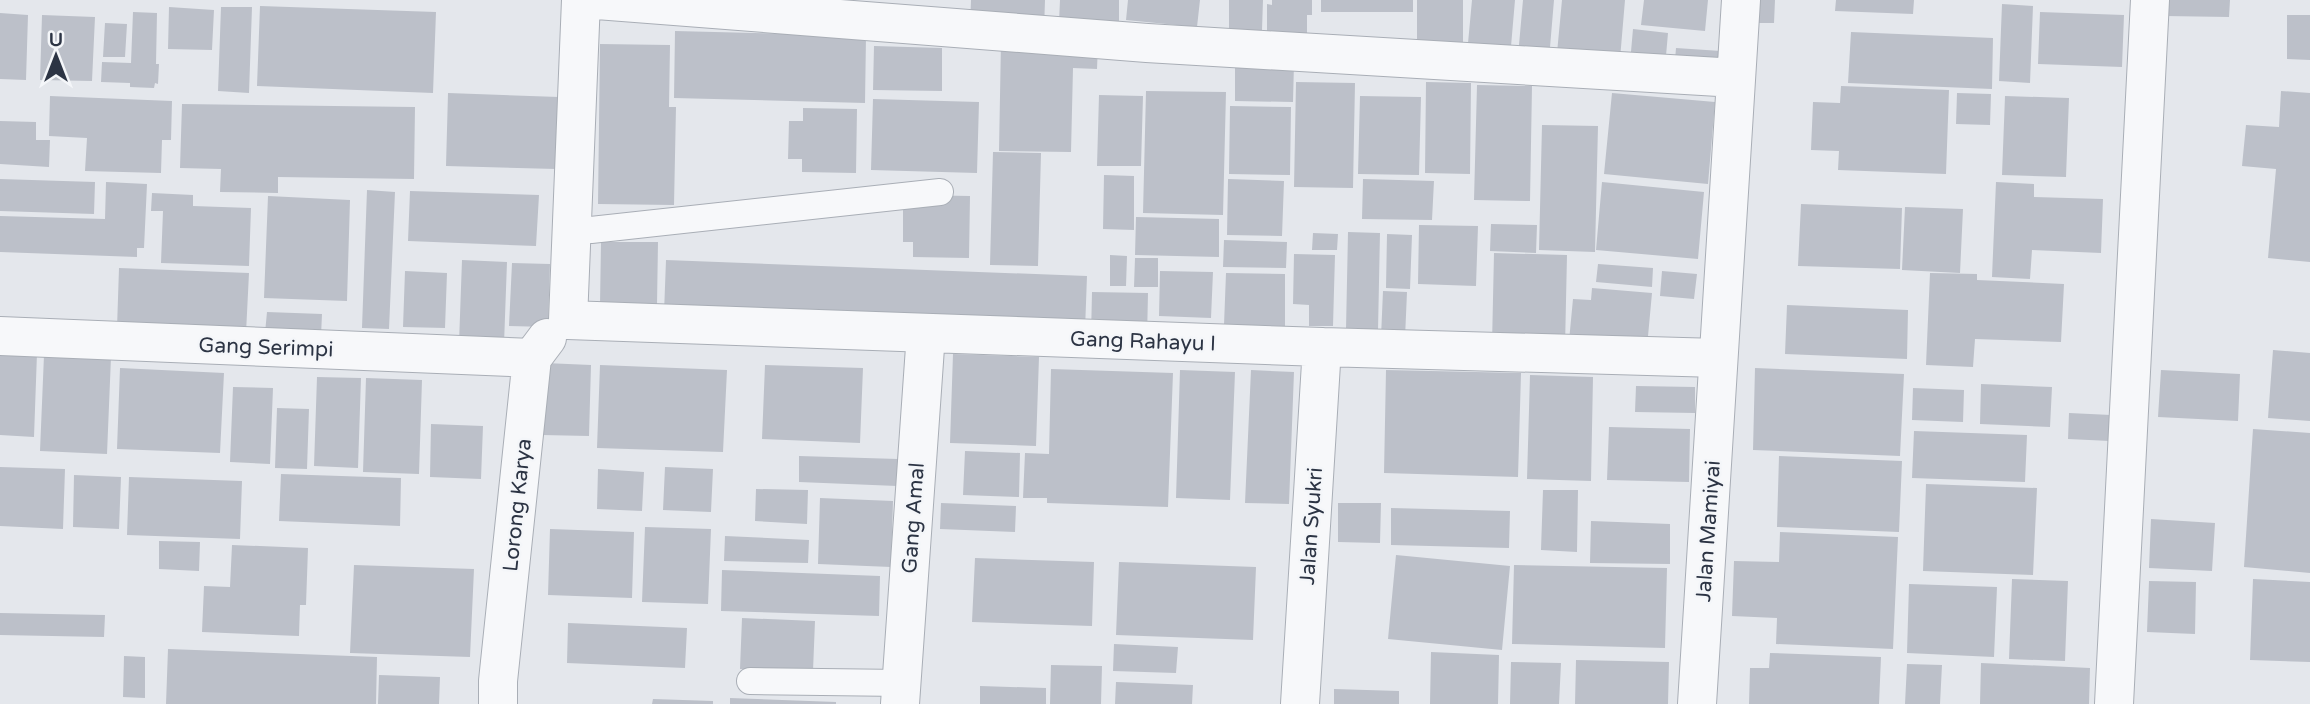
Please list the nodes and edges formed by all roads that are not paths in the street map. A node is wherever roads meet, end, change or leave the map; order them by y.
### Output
1 (581, 0) edge
2 (597, 0) edge
3 (1741, 0) edge
4 (2150, 0) edge
5 (1736, 78) junction
6 (940, 192) dead end
7 (570, 229) junction
8 (568, 320) junction
9 (926, 333) junction
10 (0, 336) edge
11 (1322, 347) junction
12 (532, 358) junction
13 (1718, 358) junction
14 (750, 681) dead end
15 (901, 694) edge
16 (498, 704) edge
17 (1300, 704) edge
18 (1697, 704) edge
19 (2114, 704) edge

1 - 7 street
2 - 5 street
3 - 5 street, Jalan Mamiyai
4 - 19 street
5 - 13 street, Jalan Mamiyai
6 - 7 lane
7 - 8 street
8 - 9 street, Gang Rahayu I
8 - 12 street
9 - 11 street, Gang Rahayu I
9 - 15 street, Gang Amal
10 - 12 street, Gang Serimpi
11 - 13 street, Gang Rahayu I
11 - 17 street, Jalan Syukri
12 - 16 street, Lorong Karya
13 - 18 street, Jalan Mamiyai
14 - 15 lane

